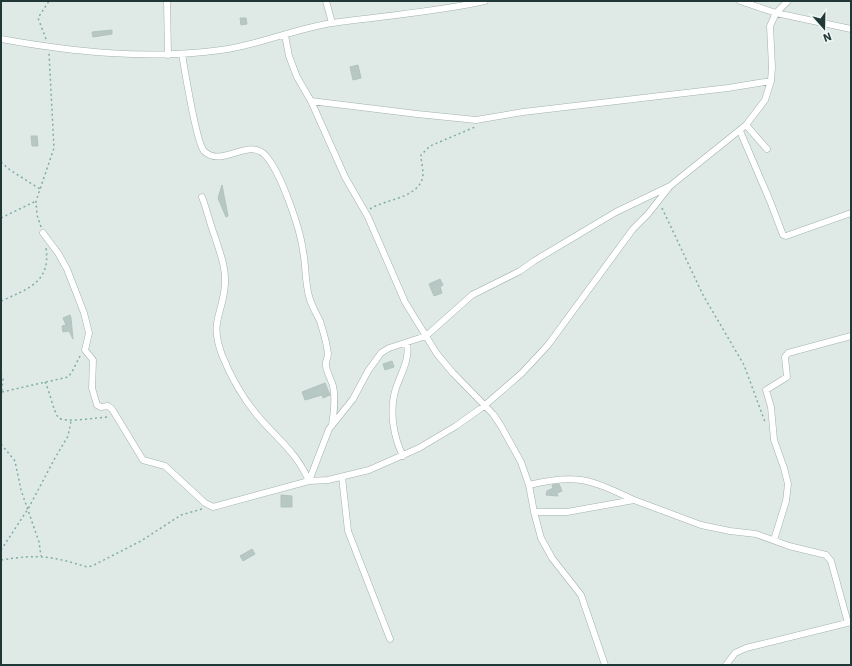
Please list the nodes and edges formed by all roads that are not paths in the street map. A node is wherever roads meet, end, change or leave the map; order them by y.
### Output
1 (167, 1) edge
2 (326, 1) edge
3 (485, 1) edge
4 (740, 1) edge
5 (788, 1) edge
6 (776, 13) junction
7 (332, 23) junction
8 (851, 28) edge
9 (285, 35) junction
10 (1, 39) edge
11 (182, 54) junction
12 (168, 55) junction
13 (771, 81) junction
14 (311, 101) junction
15 (746, 125) junction
16 (740, 131) junction
17 (767, 149) dead end
18 (670, 186) junction
19 (202, 197) dead end
20 (851, 214) edge
21 (43, 233) road end
22 (426, 336) junction
23 (851, 336) edge
24 (407, 343) junction
25 (484, 406) junction
26 (332, 426) junction
27 (403, 456) junction
28 (342, 477) junction
29 (309, 481) junction
30 (529, 485) junction
31 (634, 500) junction
32 (534, 512) junction
33 (774, 540) junction
34 (850, 622) edge
35 (390, 639) dead end
36 (605, 665) edge
37 (726, 665) edge

1 - 12 street
2 - 7 street
3 - 7 street
4 - 6 street
5 - 6 street
6 - 8 street
6 - 13 street
7 - 9 street
9 - 11 street
9 - 14 street
10 - 12 street
11 - 12 street
11 - 26 street
13 - 14 street
13 - 15 street
14 - 22 street
15 - 16 street
15 - 17 street
16 - 18 street
16 - 20 street
18 - 22 street
18 - 25 street
19 - 29 street
21 - 29 street
22 - 24 street
22 - 25 street
23 - 33 street
24 - 26 street
24 - 27 street
25 - 27 street
25 - 30 street
26 - 29 street
27 - 28 street
28 - 29 street
28 - 35 street
30 - 31 street
30 - 32 street
31 - 32 street
31 - 33 street
32 - 36 street
33 - 34 street
34 - 37 street

